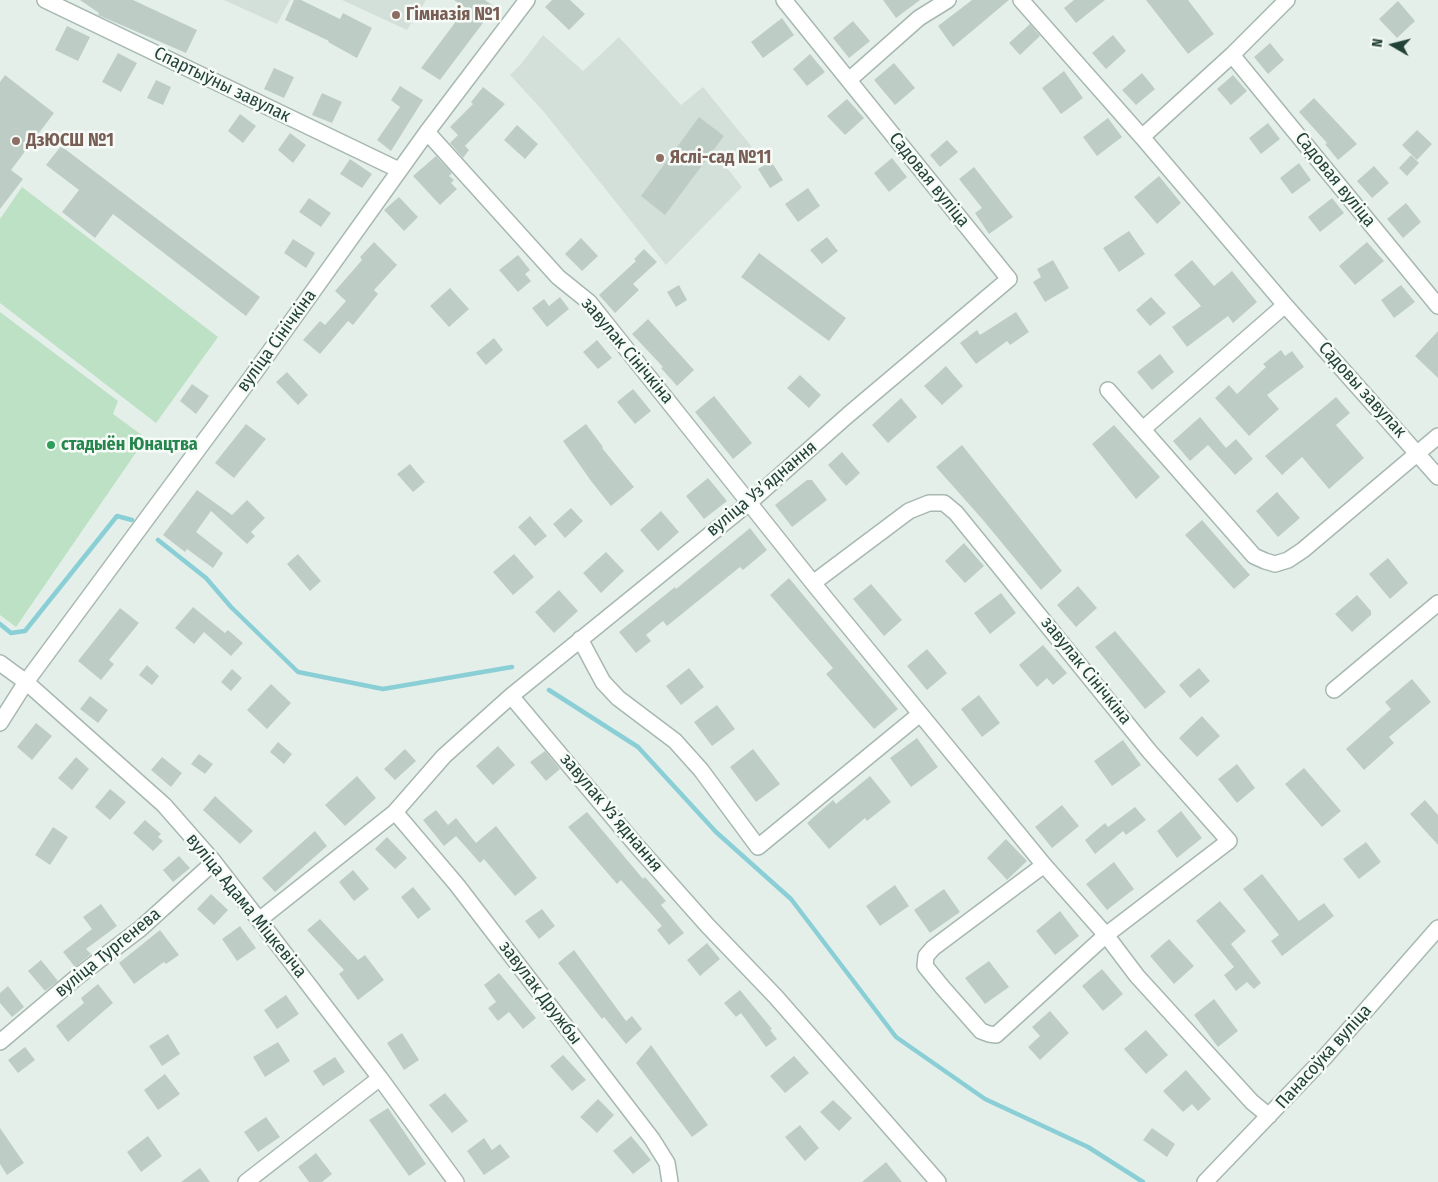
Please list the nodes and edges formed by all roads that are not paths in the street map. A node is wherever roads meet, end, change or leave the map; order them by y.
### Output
1 (45, 0) edge
2 (527, 0) edge
3 (784, 0) edge
4 (948, 0) edge
5 (1021, 0) edge
6 (1287, 0) edge
7 (1232, 55) junction
8 (849, 80) junction
9 (426, 132) junction
10 (1142, 137) junction
11 (399, 170) junction
12 (1009, 279) joint
13 (1285, 305) junction
14 (1438, 306) edge
15 (1108, 390) dead end
16 (1143, 430) junction
17 (1438, 436) edge
18 (1418, 452) junction
19 (1438, 477) edge
20 (750, 502) junction
21 (813, 583) junction
22 (1438, 602) edge
23 (580, 639) junction
24 (0, 663) edge
25 (26, 682) junction
26 (1334, 690) dead end
27 (511, 696) junction
28 (920, 714) junction
29 (0, 723) edge
30 (395, 812) junction
31 (214, 862) junction
32 (1044, 865) junction
33 (259, 920) junction
34 (1438, 928) edge
35 (1106, 934) junction
36 (0, 1042) edge
37 (380, 1078) junction
38 (1269, 1116) junction
39 (246, 1182) edge
40 (456, 1182) edge
41 (670, 1182) edge
42 (938, 1182) edge
43 (1205, 1182) edge

1 - 11 street, Спартыўны завулак
2 - 9 street, вуліца Сінічкіна
3 - 8 street, Садовая вуліца
4 - 8 street
5 - 10 street
6 - 7 street
7 - 10 street
7 - 14 street, Садовая вуліца
8 - 12 street, Садовая вуліца
9 - 11 street, вуліца Сінічкіна
9 - 20 street, завулак Сінічкіна
10 - 13 street, Садовы завулак
11 - 25 street, вуліца Сінічкіна
12 - 20 street, вуліца Узʼяднання
13 - 16 street
13 - 18 street, Садовы завулак
15 - 16 street
16 - 18 street
17 - 18 street
18 - 19 street, Садовы завулак
20 - 21 street, завулак Сінічкіна
20 - 23 street, вуліца Узʼяднання
21 - 28 street, завулак Сінічкіна
21 - 35 street, завулак Сінічкіна
22 - 26 street
23 - 27 street, вуліца Узʼяднання
23 - 28 street
24 - 25 street, вуліца Адама Міцкевіча
25 - 29 street, вуліца Сінічкіна
25 - 31 street, вуліца Адама Міцкевіча
27 - 30 street
27 - 42 street, завулак Узʼяднання
28 - 32 street, завулак Сінічкіна
30 - 33 street
30 - 41 street, завулак Дружбы
31 - 33 street, вуліца Адама Міцкевіча
31 - 36 street, вуліца Тургенева
32 - 35 street, завулак Сінічкіна
32 - 35 street, завулак Сінічкіна
33 - 37 street, вуліца Адама Міцкевіча
34 - 38 street, Панасоўка вуліца
35 - 38 street, завулак Сінічкіна
37 - 39 street
37 - 40 street, вуліца Адама Міцкевіча
38 - 43 street, Панасоўка вуліца

